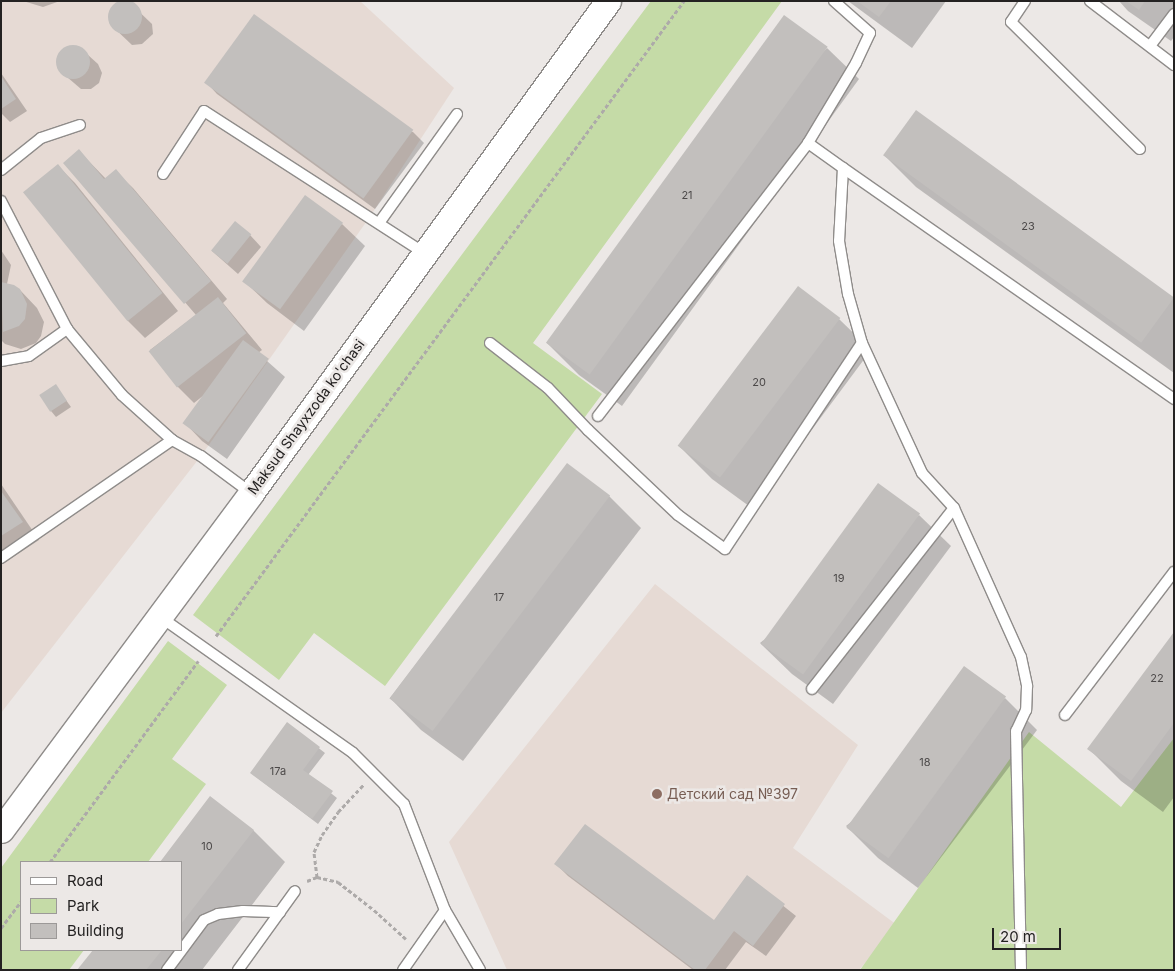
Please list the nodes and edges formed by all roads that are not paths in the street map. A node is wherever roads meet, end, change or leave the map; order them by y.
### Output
1 (608, 1) edge
2 (834, 1) edge
3 (1025, 1) edge
4 (1090, 1) edge
5 (1174, 14) edge
6 (1150, 46) junction
7 (1174, 64) edge
8 (457, 114) dead end
9 (80, 125) dead end
10 (808, 143) junction
11 (1140, 149) dead end
12 (843, 168) junction
13 (1, 170) edge
14 (163, 174) dead end
15 (1, 202) edge
16 (379, 223) junction
17 (425, 253) junction
18 (68, 329) junction
19 (490, 343) dead end
20 (862, 344) junction
21 (1, 361) edge
22 (1174, 399) edge
23 (598, 416) dead end
24 (172, 440) junction
25 (251, 493) junction
26 (954, 508) junction
27 (1, 558) edge
28 (1174, 572) edge
29 (158, 615) junction
30 (812, 689) dead end
31 (1065, 715) dead end
32 (2, 826) edge
33 (295, 891) road end
34 (445, 910) junction
35 (280, 912) junction
36 (182, 950) edge
37 (181, 951) edge
38 (167, 970) edge
39 (238, 970) edge
40 (403, 970) edge
41 (480, 970) edge
42 (1021, 970) edge

1 - 17 street, Maksud Shayxzoda ko'chasi
2 - 10 lane
3 - 11 lane
4 - 6 lane
5 - 6 lane
6 - 7 lane
8 - 16 lane
9 - 13 lane
10 - 12 lane
10 - 23 lane
12 - 20 lane
12 - 22 lane
14 - 16 lane
15 - 18 lane
16 - 17 lane
17 - 25 street, Maksud Shayxzoda ko'chasi
18 - 21 lane
18 - 24 lane
19 - 20 lane
20 - 26 lane
24 - 25 lane
24 - 27 lane
25 - 29 street, Maksud Shayxzoda ko'chasi
26 - 30 lane
26 - 42 lane
28 - 31 lane
29 - 32 street, Maksud Shayxzoda ko'chasi
29 - 34 lane
33 - 35 lane
34 - 40 lane
34 - 41 lane
35 - 36 lane
35 - 39 lane
37 - 38 lane

